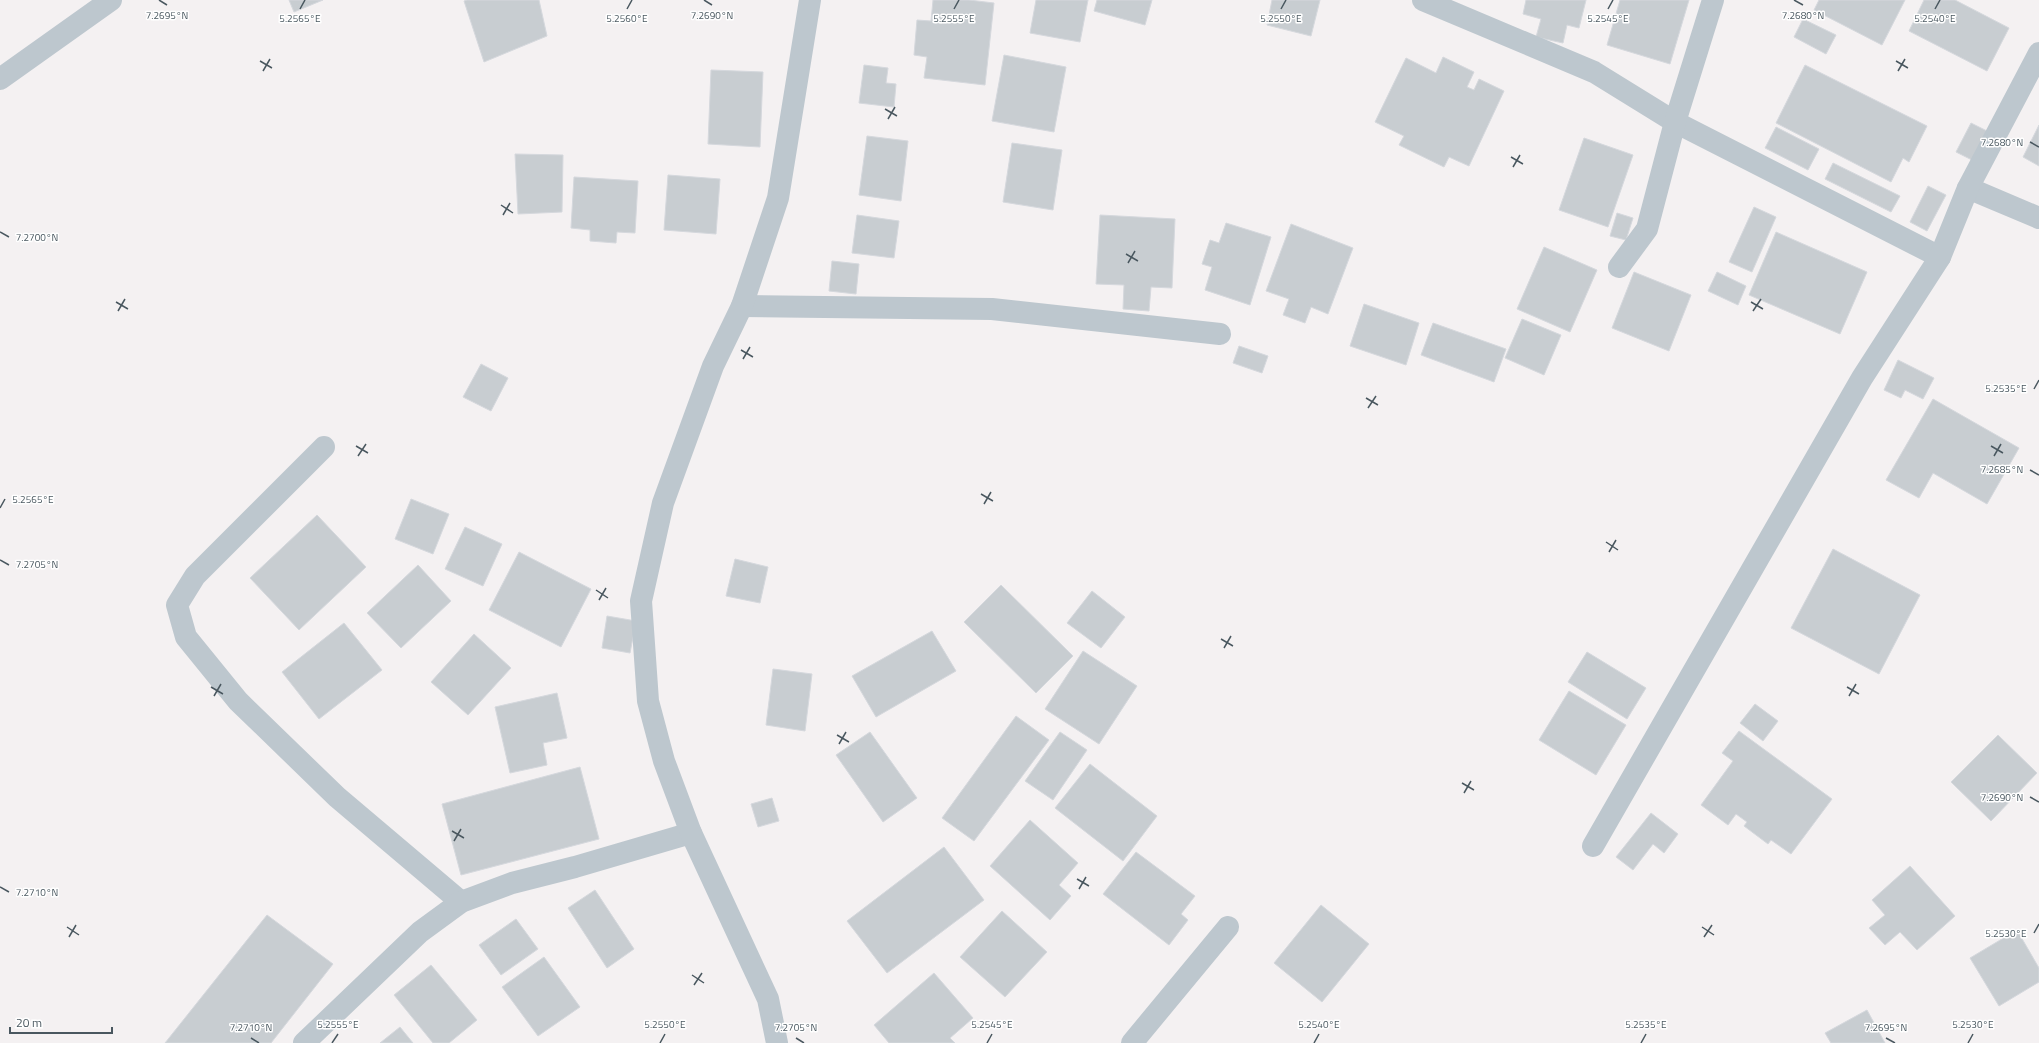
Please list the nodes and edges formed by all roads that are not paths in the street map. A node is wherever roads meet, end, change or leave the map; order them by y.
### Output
1 (111, 0) edge
2 (810, 0) edge
3 (1423, 0) edge
4 (1714, 0) edge
5 (2039, 53) edge
6 (0, 79) edge
7 (1675, 122) junction
8 (1968, 188) junction
9 (2039, 218) edge
10 (1940, 257) junction
11 (1619, 267) dead end
12 (742, 306) junction
13 (1220, 334) dead end
14 (324, 447) dead end
15 (691, 833) junction
16 (1593, 846) dead end
17 (461, 902) junction
18 (1228, 927) dead end
19 (304, 1043) edge
20 (777, 1043) edge
21 (1132, 1043) edge

1 - 6 street
2 - 12 street
3 - 7 street
4 - 7 street
5 - 8 street
7 - 10 street
7 - 11 street
8 - 9 street
8 - 10 street
10 - 16 street
12 - 13 street
12 - 15 street
14 - 17 street
15 - 17 street
15 - 20 street
17 - 19 street
18 - 21 street

